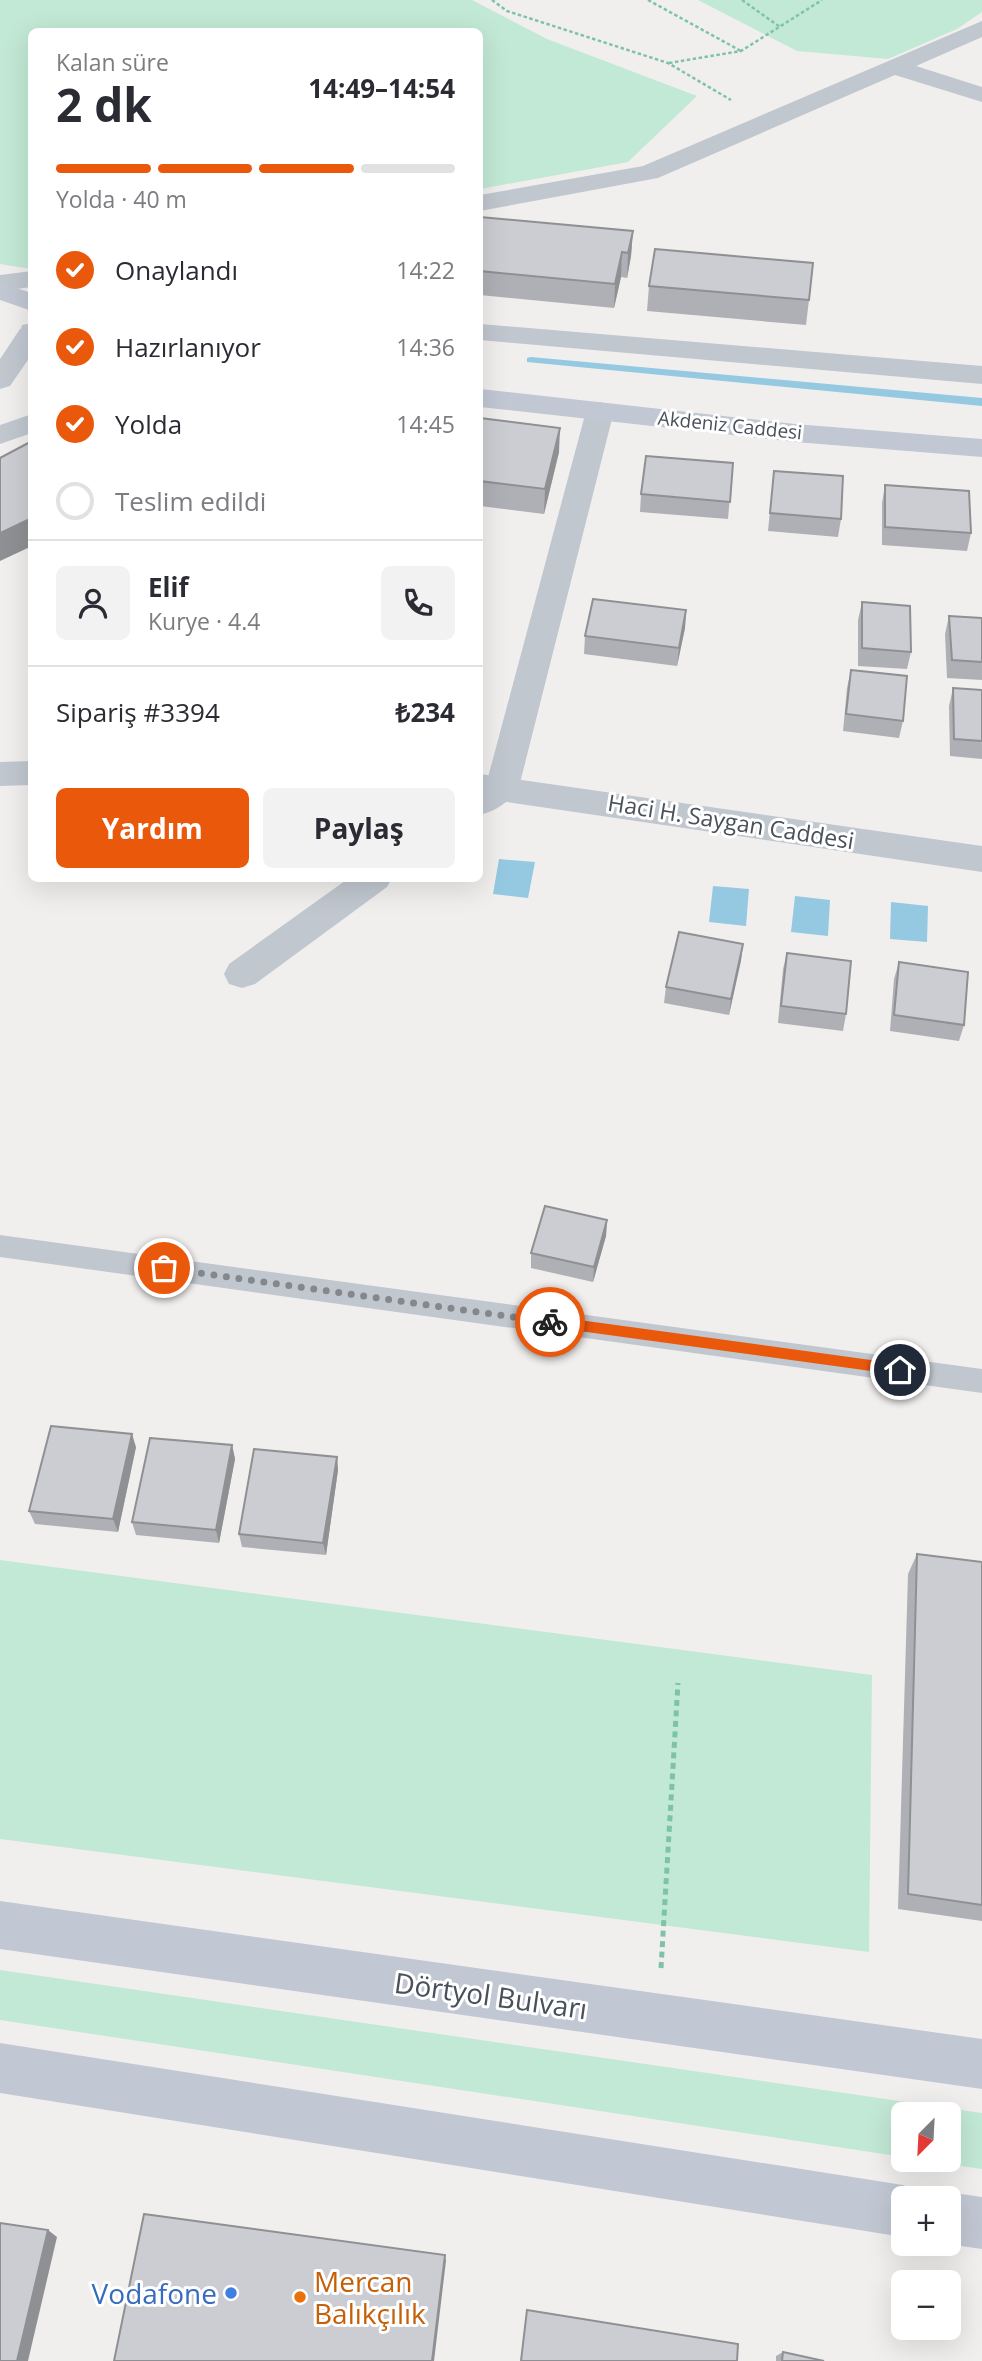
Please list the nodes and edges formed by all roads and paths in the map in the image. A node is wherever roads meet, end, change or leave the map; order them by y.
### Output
1 (492, 0) edge
2 (648, 0) edge
3 (742, 0) edge
4 (822, 0) edge
5 (780, 27) junction
6 (982, 28) edge
7 (741, 51) junction
8 (668, 63) junction
9 (894, 67) junction
10 (697, 80) dead end
11 (982, 95) edge
12 (483, 202) edge
13 (28, 280) edge
14 (0, 283) edge
15 (0, 291) edge
16 (28, 302) edge
17 (483, 332) edge
18 (28, 339) edge
19 (982, 374) edge
20 (0, 380) edge
21 (483, 398) edge
22 (600, 411) junction
23 (28, 424) edge
24 (0, 435) edge
25 (982, 448) edge
26 (28, 773) edge
27 (0, 774) edge
28 (487, 792) edge
29 (982, 859) edge
30 (369, 882) edge
31 (242, 974) dead end
32 (0, 1246) edge
33 (982, 1381) edge
34 (678, 1683) dead end
35 (0, 1925) edge
36 (658, 2018) junction
37 (982, 2064) edge
38 (0, 2067) edge
39 (891, 2209) edge
40 (961, 2220) edge
41 (982, 2223) edge

1 - 8 path
2 - 7 path
3 - 5 path
4 - 5 path
5 - 7 path
6 - 9 street
7 - 8 path
8 - 10 path
9 - 11 street
9 - 12 street
13 - 14 street
15 - 16 main road
17 - 19 street
18 - 20 street
21 - 22 main road, Akdeniz Caddesi
22 - 25 main road, Akdeniz Caddesi
22 - 28 street
23 - 24 street
26 - 27 street
28 - 29 street, Haci H. Saygan Caddesi
30 - 31 street
32 - 33 lane
34 - 36 path
35 - 36 main road, Dörtyol Bulvarı
36 - 37 main road, Dörtyol Bulvarı
38 - 39 main road
40 - 41 main road

